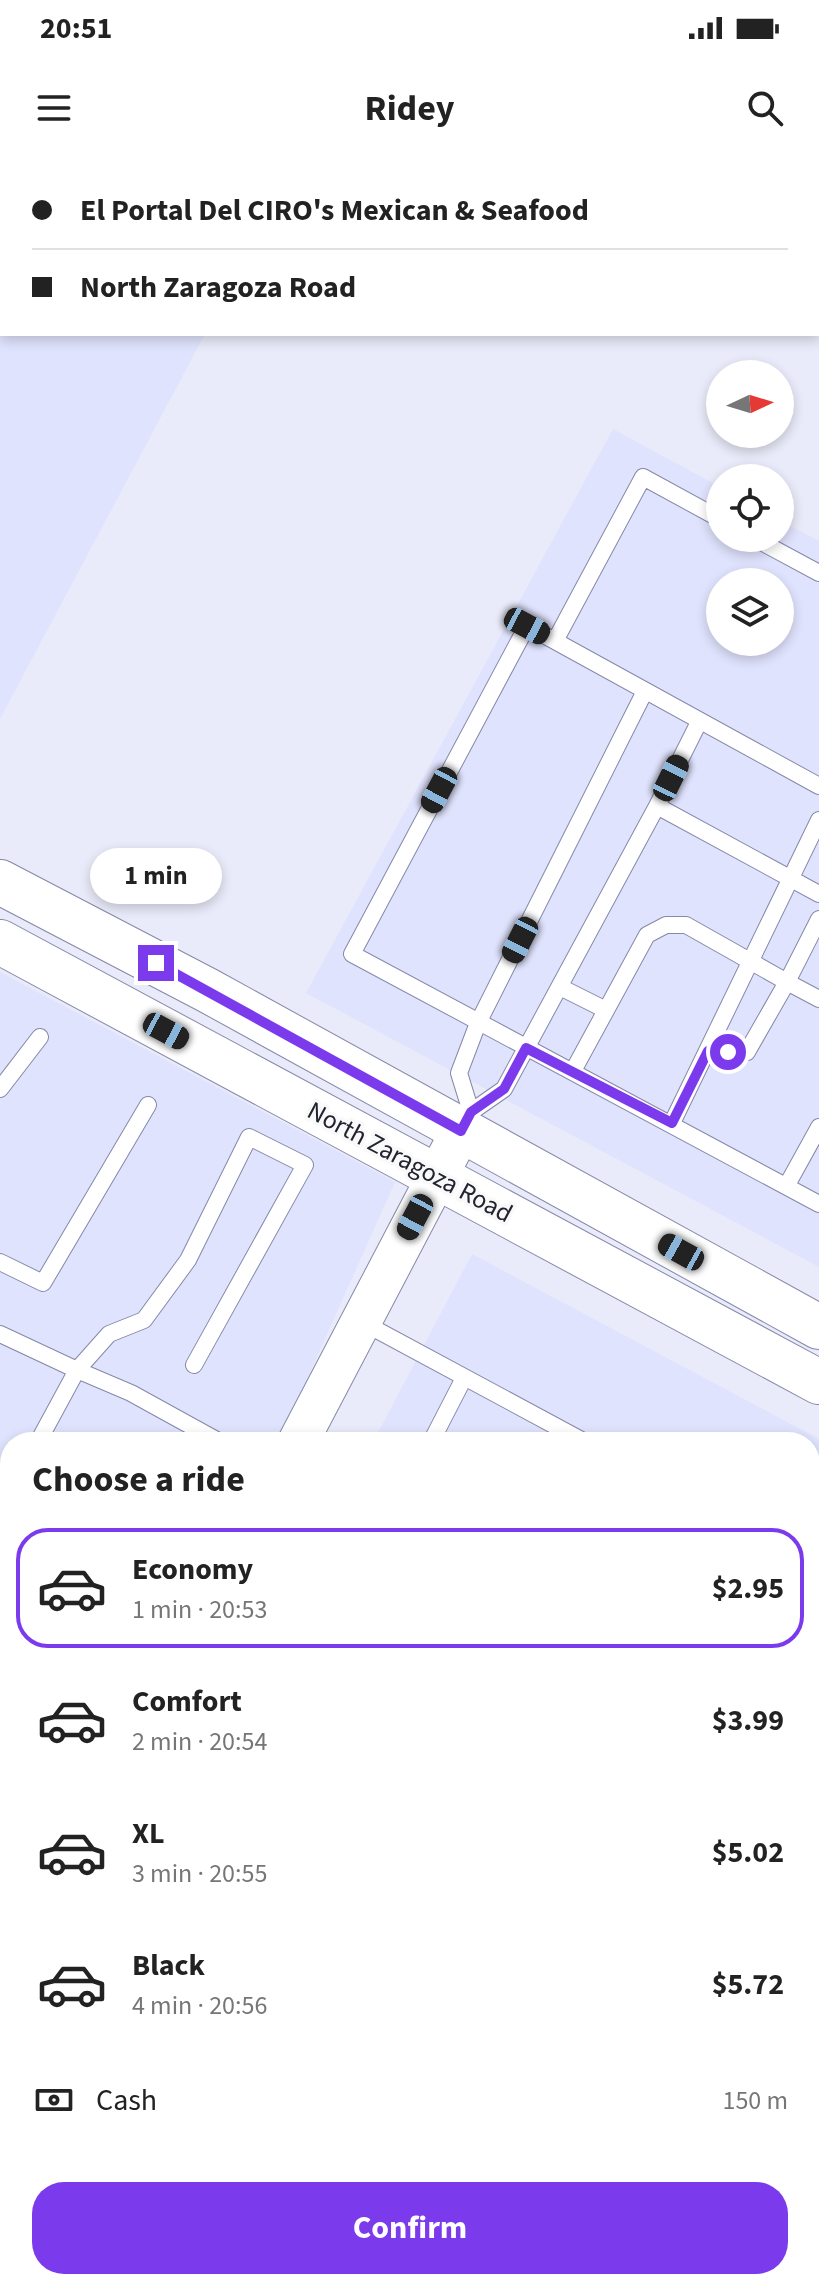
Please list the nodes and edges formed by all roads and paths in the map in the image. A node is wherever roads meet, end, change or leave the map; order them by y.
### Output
1 (706, 511) edge
2 (780, 552) edge
3 (819, 573) edge
4 (555, 641) junction
5 (645, 691) junction
6 (699, 722) junction
7 (819, 786) edge
8 (657, 806) junction
9 (819, 820) edge
10 (791, 879) junction
11 (0, 882) edge
12 (819, 894) edge
13 (819, 919) edge
14 (0, 942) edge
15 (750, 963) junction
16 (787, 982) junction
17 (560, 987) junction
18 (819, 999) edge
19 (606, 1010) junction
20 (478, 1023) junction
21 (40, 1037) dead end
22 (526, 1048) junction
23 (708, 1051) junction
24 (573, 1071) junction
25 (0, 1089) edge
26 (148, 1105) dead end
27 (466, 1122) junction
28 (672, 1123) junction
29 (819, 1127) edge
30 (437, 1176) junction
31 (787, 1185) junction
32 (819, 1204) edge
33 (0, 1262) edge
34 (362, 1322) junction
35 (819, 1327) edge
36 (0, 1334) edge
37 (194, 1365) dead end
38 (77, 1370) junction
39 (464, 1378) junction
40 (819, 1382) edge
41 (43, 1432) edge
42 (202, 1432) edge
43 (303, 1432) edge
44 (436, 1432) edge
45 (566, 1432) edge

1 - 4 lane
2 - 3 lane
4 - 5 lane
4 - 20 lane
5 - 6 lane
5 - 20 lane
6 - 7 lane
6 - 8 lane
8 - 10 lane
8 - 17 lane
9 - 10 lane
10 - 12 lane
10 - 15 lane
11 - 27 main road, North Zaragoza Road
13 - 16 lane
14 - 30 main road, North Zaragoza Road
15 - 16 lane
15 - 19 lane
15 - 23 lane
16 - 18 lane
16 - 23 lane
17 - 19 lane
17 - 22 lane
19 - 24 lane
20 - 22 lane
20 - 27 lane
21 - 25 lane
22 - 24 lane
22 - 27 lane
23 - 28 lane
24 - 28 lane
26 - 33 lane
27 - 30 street
27 - 35 main road, North Zaragoza Road
28 - 31 lane
29 - 31 lane
30 - 34 street
30 - 40 main road, North Zaragoza Road
31 - 32 lane
34 - 39 lane
34 - 43 street
36 - 38 lane
37 - 38 lane
38 - 41 lane
38 - 42 lane
39 - 44 lane
39 - 45 lane

